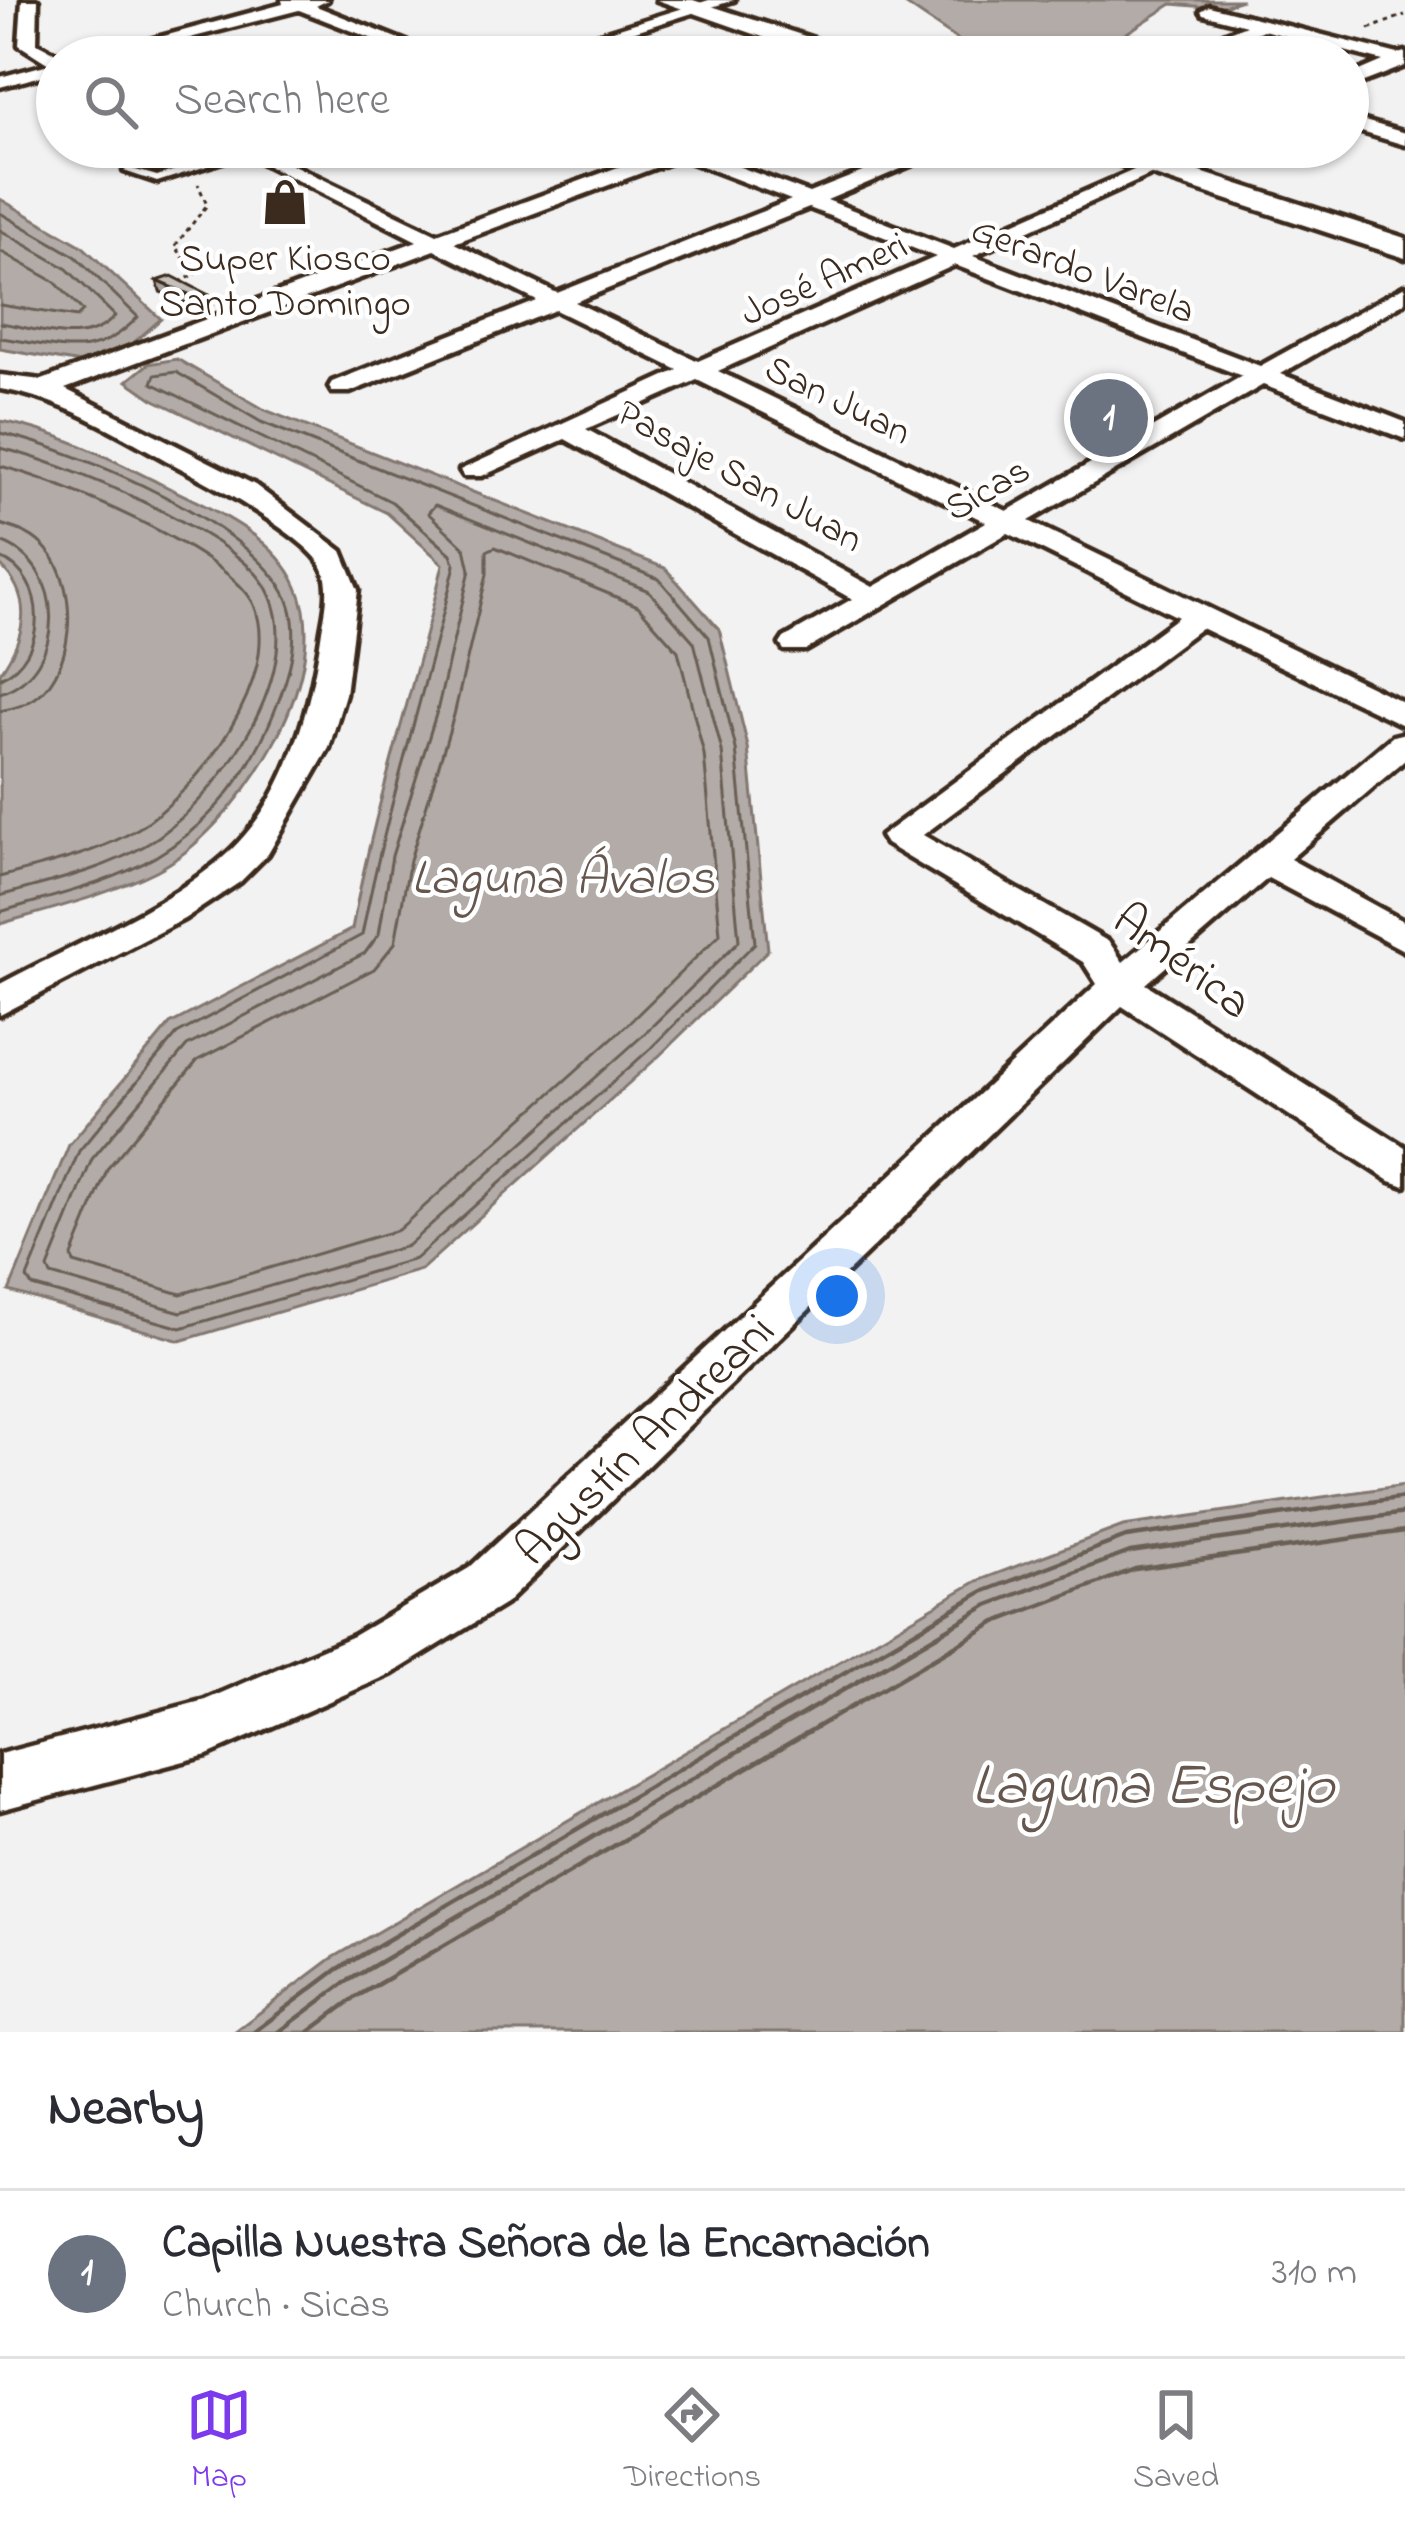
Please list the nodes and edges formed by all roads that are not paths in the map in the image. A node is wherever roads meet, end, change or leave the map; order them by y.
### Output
1 (30, 0) edge
2 (320, 0) edge
3 (642, 0) edge
4 (727, 0) edge
5 (292, 3) edge
6 (682, 7) edge
7 (1209, 11) dead end
8 (1261, 25) junction
9 (171, 36) edge
10 (379, 36) edge
11 (597, 36) edge
12 (760, 36) edge
13 (777, 36) edge
14 (1234, 36) edge
15 (1306, 36) edge
16 (36, 50) edge
17 (1369, 52) edge
18 (1403, 60) edge
19 (36, 71) edge
20 (1369, 74) edge
21 (0, 82) edge
22 (1369, 128) edge
23 (1405, 139) edge
24 (193, 168) edge
25 (282, 168) edge
26 (627, 168) edge
27 (730, 168) edge
28 (890, 168) edge
29 (1154, 168) edge
30 (1175, 168) edge
31 (1176, 168) edge
32 (129, 171) dead end
33 (809, 200) junction
34 (1405, 236) edge
35 (428, 242) junction
36 (1405, 248) edge
37 (955, 257) junction
38 (1405, 293) edge
39 (553, 301) junction
40 (699, 374) junction
41 (1261, 375) junction
42 (0, 382) edge
43 (341, 387) dead end
44 (44, 388) junction
45 (566, 429) junction
46 (1405, 430) edge
47 (473, 470) dead end
48 (1003, 522) junction
49 (872, 598) junction
50 (1198, 616) junction
51 (795, 644) dead end
52 (1405, 716) edge
53 (1405, 743) edge
54 (1265, 861) junction
55 (1405, 938) edge
56 (1119, 986) junction
57 (0, 1001) edge
58 (1405, 1169) edge
59 (0, 1782) edge

1 - 16 street
2 - 5 street
3 - 6 main road
4 - 6 street
5 - 9 street
5 - 10 street
6 - 11 street
6 - 12 main road
6 - 13 main road
7 - 8 street
8 - 14 street
8 - 15 street
17 - 18 street
18 - 20 street
19 - 21 street
22 - 23 street
24 - 32 lane
25 - 35 street, San Juan
26 - 35 street
27 - 33 street, Gerardo Varela
28 - 33 street
29 - 37 street, José Ameri
30 - 36 main road
31 - 34 main road
33 - 37 street, Gerardo Varela
33 - 39 street
35 - 39 street, San Juan
35 - 44 street
37 - 40 street, José Ameri
37 - 41 street, Gerardo Varela
38 - 41 street, Sicas
39 - 40 street, San Juan
39 - 43 street
40 - 45 street, José Ameri
40 - 48 street, San Juan
41 - 46 street, Gerardo Varela
41 - 48 street, Sicas
42 - 44 street
44 - 57 street
45 - 47 street, José Ameri
45 - 49 street, Pasaje San Juan
48 - 49 street, Sicas
48 - 50 street, San Juan
49 - 51 street, Sicas
50 - 52 street, San Juan
50 - 56 street, América
53 - 54 street, Agustín Andreani
54 - 55 street
54 - 56 street, Agustín Andreani
56 - 58 street, América
56 - 59 street, Agustín Andreani

